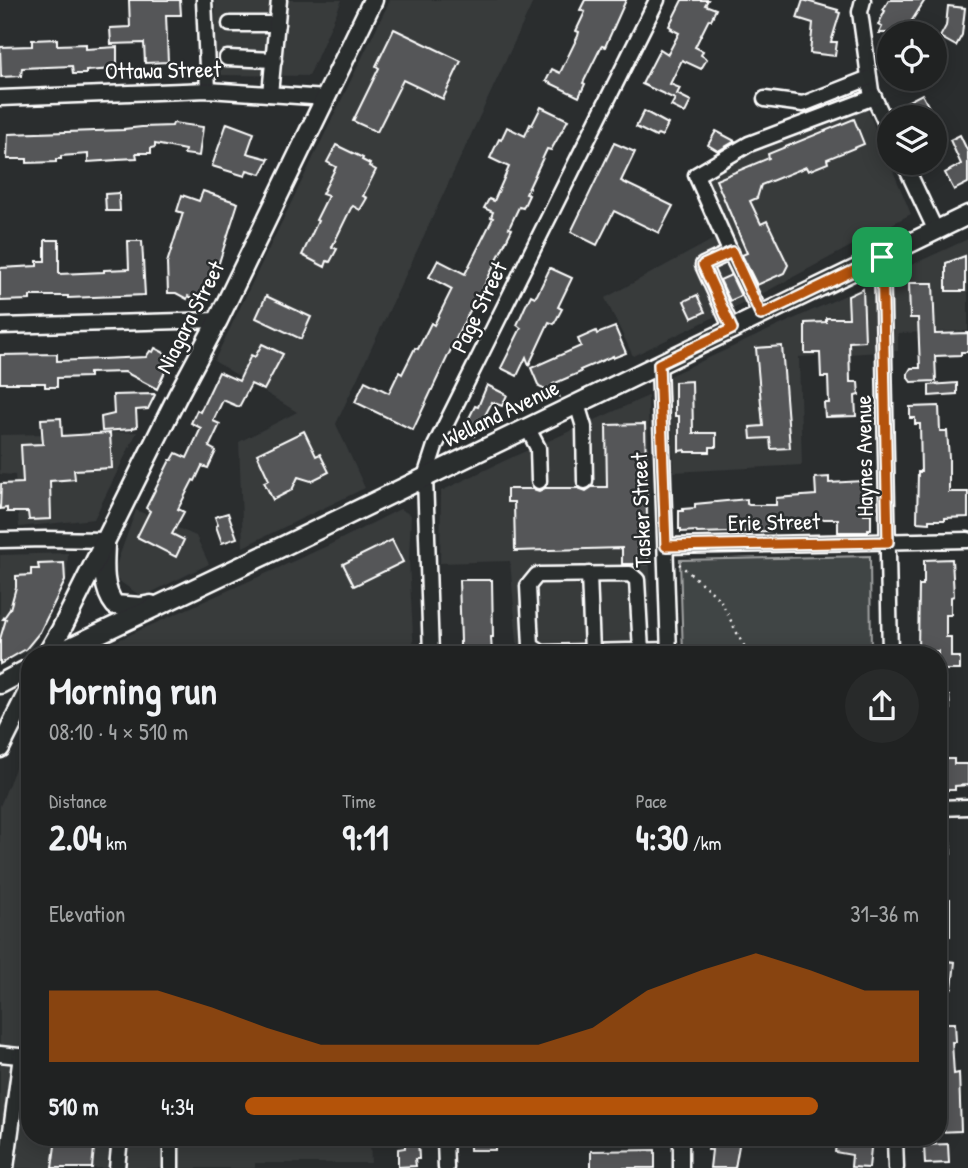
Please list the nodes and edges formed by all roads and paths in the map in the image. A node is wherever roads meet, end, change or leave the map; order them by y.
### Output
1 (204, 0) edge
2 (279, 0) edge
3 (373, 0) edge
4 (657, 0) edge
5 (863, 0) edge
6 (230, 24) dead end
7 (277, 24) junction
8 (227, 58) dead end
9 (274, 60) junction
10 (869, 78) junction
11 (208, 90) junction
12 (270, 94) junction
13 (874, 97) junction
14 (0, 98) edge
15 (326, 98) junction
16 (765, 99) dead end
17 (878, 105) edge
18 (910, 175) edge
19 (968, 215) edge
20 (936, 231) junction
21 (732, 252) junction
22 (882, 257) junction
23 (761, 315) junction
24 (218, 320) junction
25 (0, 326) edge
26 (732, 329) junction
27 (659, 364) junction
28 (577, 404) junction
29 (527, 427) junction
30 (425, 477) junction
31 (539, 481) dead end
32 (585, 481) dead end
33 (0, 540) edge
34 (105, 540) junction
35 (968, 540) edge
36 (888, 542) junction
37 (666, 549) junction
38 (589, 574) junction
39 (171, 600) junction
40 (51, 646) edge
41 (73, 646) edge
42 (431, 646) edge
43 (531, 646) edge
44 (592, 646) edge
45 (641, 646) edge
46 (669, 646) edge
47 (744, 646) edge
48 (890, 646) edge
49 (21, 673) edge
50 (0, 684) edge
51 (21, 706) edge
52 (0, 748) edge
53 (947, 807) edge
54 (968, 807) edge
55 (0, 1054) edge
56 (21, 1056) edge
57 (21, 1085) edge
58 (119, 1146) edge
59 (171, 1146) edge
60 (445, 1146) edge
61 (681, 1146) edge
62 (895, 1146) edge
63 (6, 1168) edge
64 (117, 1168) edge
65 (171, 1168) edge
66 (446, 1168) edge
67 (681, 1168) edge
68 (895, 1168) edge

1 - 11 street
2 - 7 street
3 - 15 main road, Niagara Street
4 - 30 street, Page Street
5 - 10 street
6 - 7 street
7 - 9 street
8 - 9 street
9 - 12 street
10 - 13 street
10 - 16 street
11 - 12 street, Ottawa Street
11 - 14 street, Ottawa Street
12 - 15 street, Ottawa Street
13 - 17 street
13 - 21 street
15 - 24 main road, Niagara Street
18 - 20 street
19 - 20 main road, Welland Avenue
20 - 22 main road, Welland Avenue
21 - 23 street
21 - 26 street
22 - 23 main road, Welland Avenue
22 - 36 street, Haynes Avenue
23 - 26 main road, Welland Avenue
24 - 25 street
24 - 34 main road, Niagara Street
26 - 27 main road, Welland Avenue
27 - 28 main road, Welland Avenue
27 - 37 street, Tasker Street
28 - 29 main road, Welland Avenue
28 - 32 street
29 - 30 main road, Welland Avenue
29 - 31 street
30 - 39 main road, Welland Avenue
30 - 42 street, Page Street
33 - 34 street
34 - 39 main road
34 - 40 main road, Niagara Street
35 - 36 street, Erie Street
36 - 37 street, Erie Street
36 - 48 street, Haynes Avenue
37 - 46 street, Tasker Street
37 - 47 path
38 - 43 street
38 - 44 street
38 - 45 street
39 - 41 main road, Welland Avenue
49 - 50 main road
51 - 52 main road
53 - 54 street
55 - 56 street
57 - 63 street
58 - 64 street
59 - 65 street
60 - 66 street
61 - 67 street
62 - 68 street

